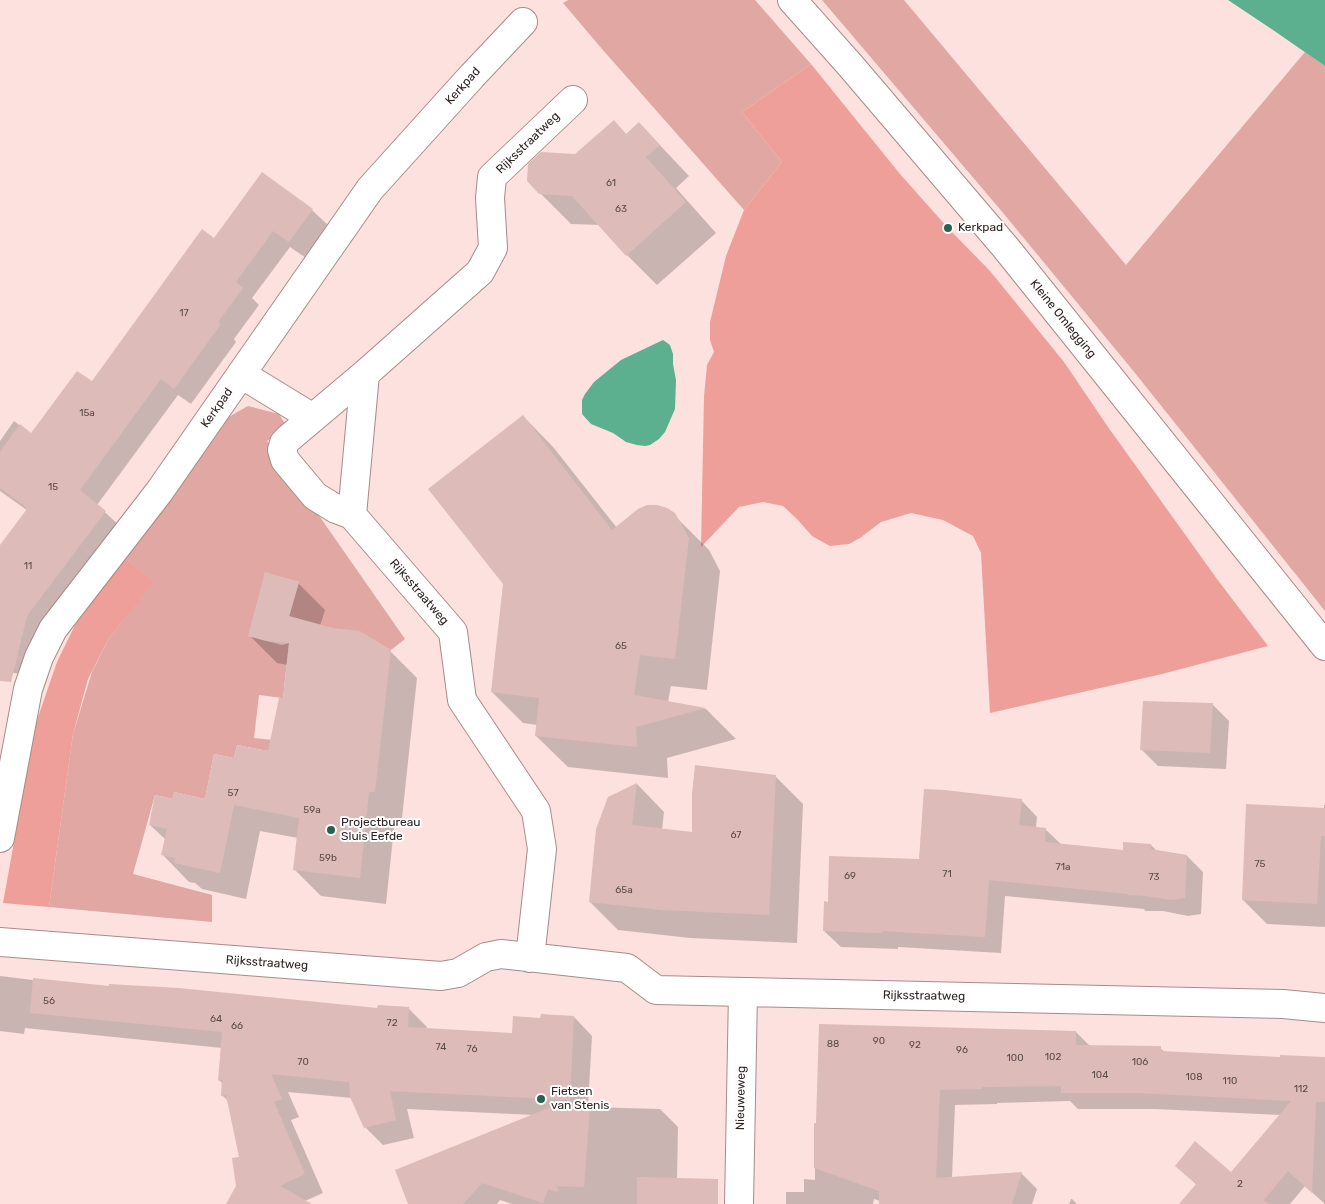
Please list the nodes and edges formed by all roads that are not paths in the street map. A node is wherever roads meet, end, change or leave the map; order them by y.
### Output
1 (792, 0) edge
2 (522, 22) dead end
3 (573, 100) dead end
4 (241, 374) junction
5 (365, 374) junction
6 (313, 418) junction
7 (352, 515) junction
8 (1325, 646) edge
9 (0, 838) edge
10 (0, 942) edge
11 (530, 958) junction
12 (743, 992) junction
13 (1325, 1008) edge
14 (738, 1204) edge

1 - 8 street, Kleine Omlegging
2 - 4 street, Kerkpad
3 - 5 street, Rijksstraatweg
4 - 6 street
4 - 9 street, Kerkpad
5 - 6 street, Rijksstraatweg
5 - 7 street
6 - 7 street, Rijksstraatweg
7 - 11 street, Rijksstraatweg
10 - 11 street, Rijksstraatweg
11 - 12 street, Rijksstraatweg
12 - 13 street, Rijksstraatweg
12 - 14 street, Nieuweweg

